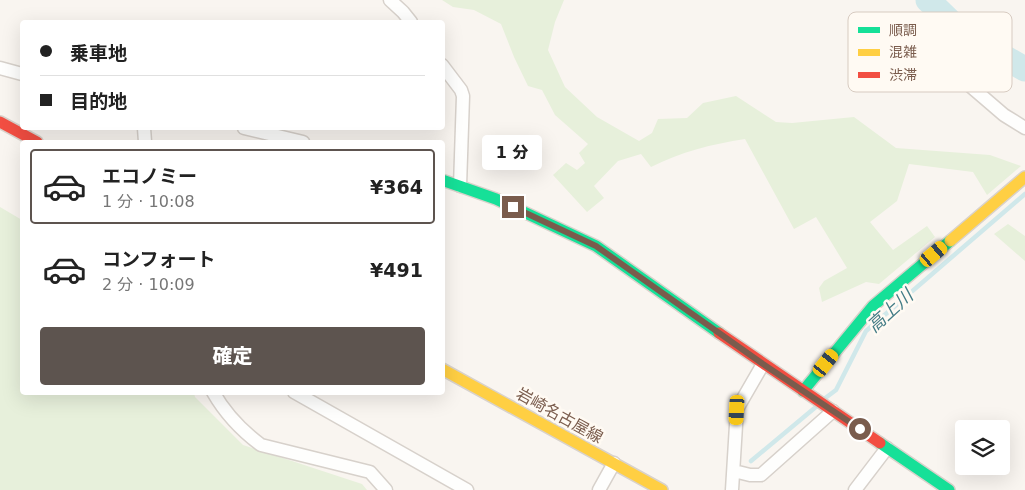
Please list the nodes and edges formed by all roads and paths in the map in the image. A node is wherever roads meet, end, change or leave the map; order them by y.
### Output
1 (390, 0) edge
2 (409, 20) edge
3 (0, 68) edge
4 (445, 69) edge
5 (20, 73) edge
6 (977, 92) edge
7 (0, 122) edge
8 (1025, 128) edge
9 (252, 130) edge
10 (33, 140) edge
11 (295, 140) edge
12 (1025, 177) edge
13 (445, 181) edge
14 (460, 186) junction
15 (763, 364) junction
16 (445, 371) edge
17 (803, 391) junction
18 (215, 395) edge
19 (299, 395) edge
20 (825, 406) junction
21 (887, 448) junction
22 (614, 463) junction
23 (734, 471) junction
24 (386, 490) edge
25 (467, 490) edge
26 (599, 490) edge
27 (662, 490) edge
28 (732, 490) edge
29 (855, 490) edge
30 (949, 490) edge

1 - 2 street
3 - 5 street
4 - 14 street
6 - 8 street
7 - 10 street
9 - 11 street
12 - 17 street
13 - 14 street
14 - 15 street
15 - 17 street
15 - 23 street
16 - 22 street, 岩崎名古屋線
17 - 20 street
18 - 24 street
19 - 25 street
20 - 21 street
20 - 23 street
21 - 29 street
21 - 30 street
22 - 26 street
22 - 27 street, 岩崎名古屋線
23 - 28 street

